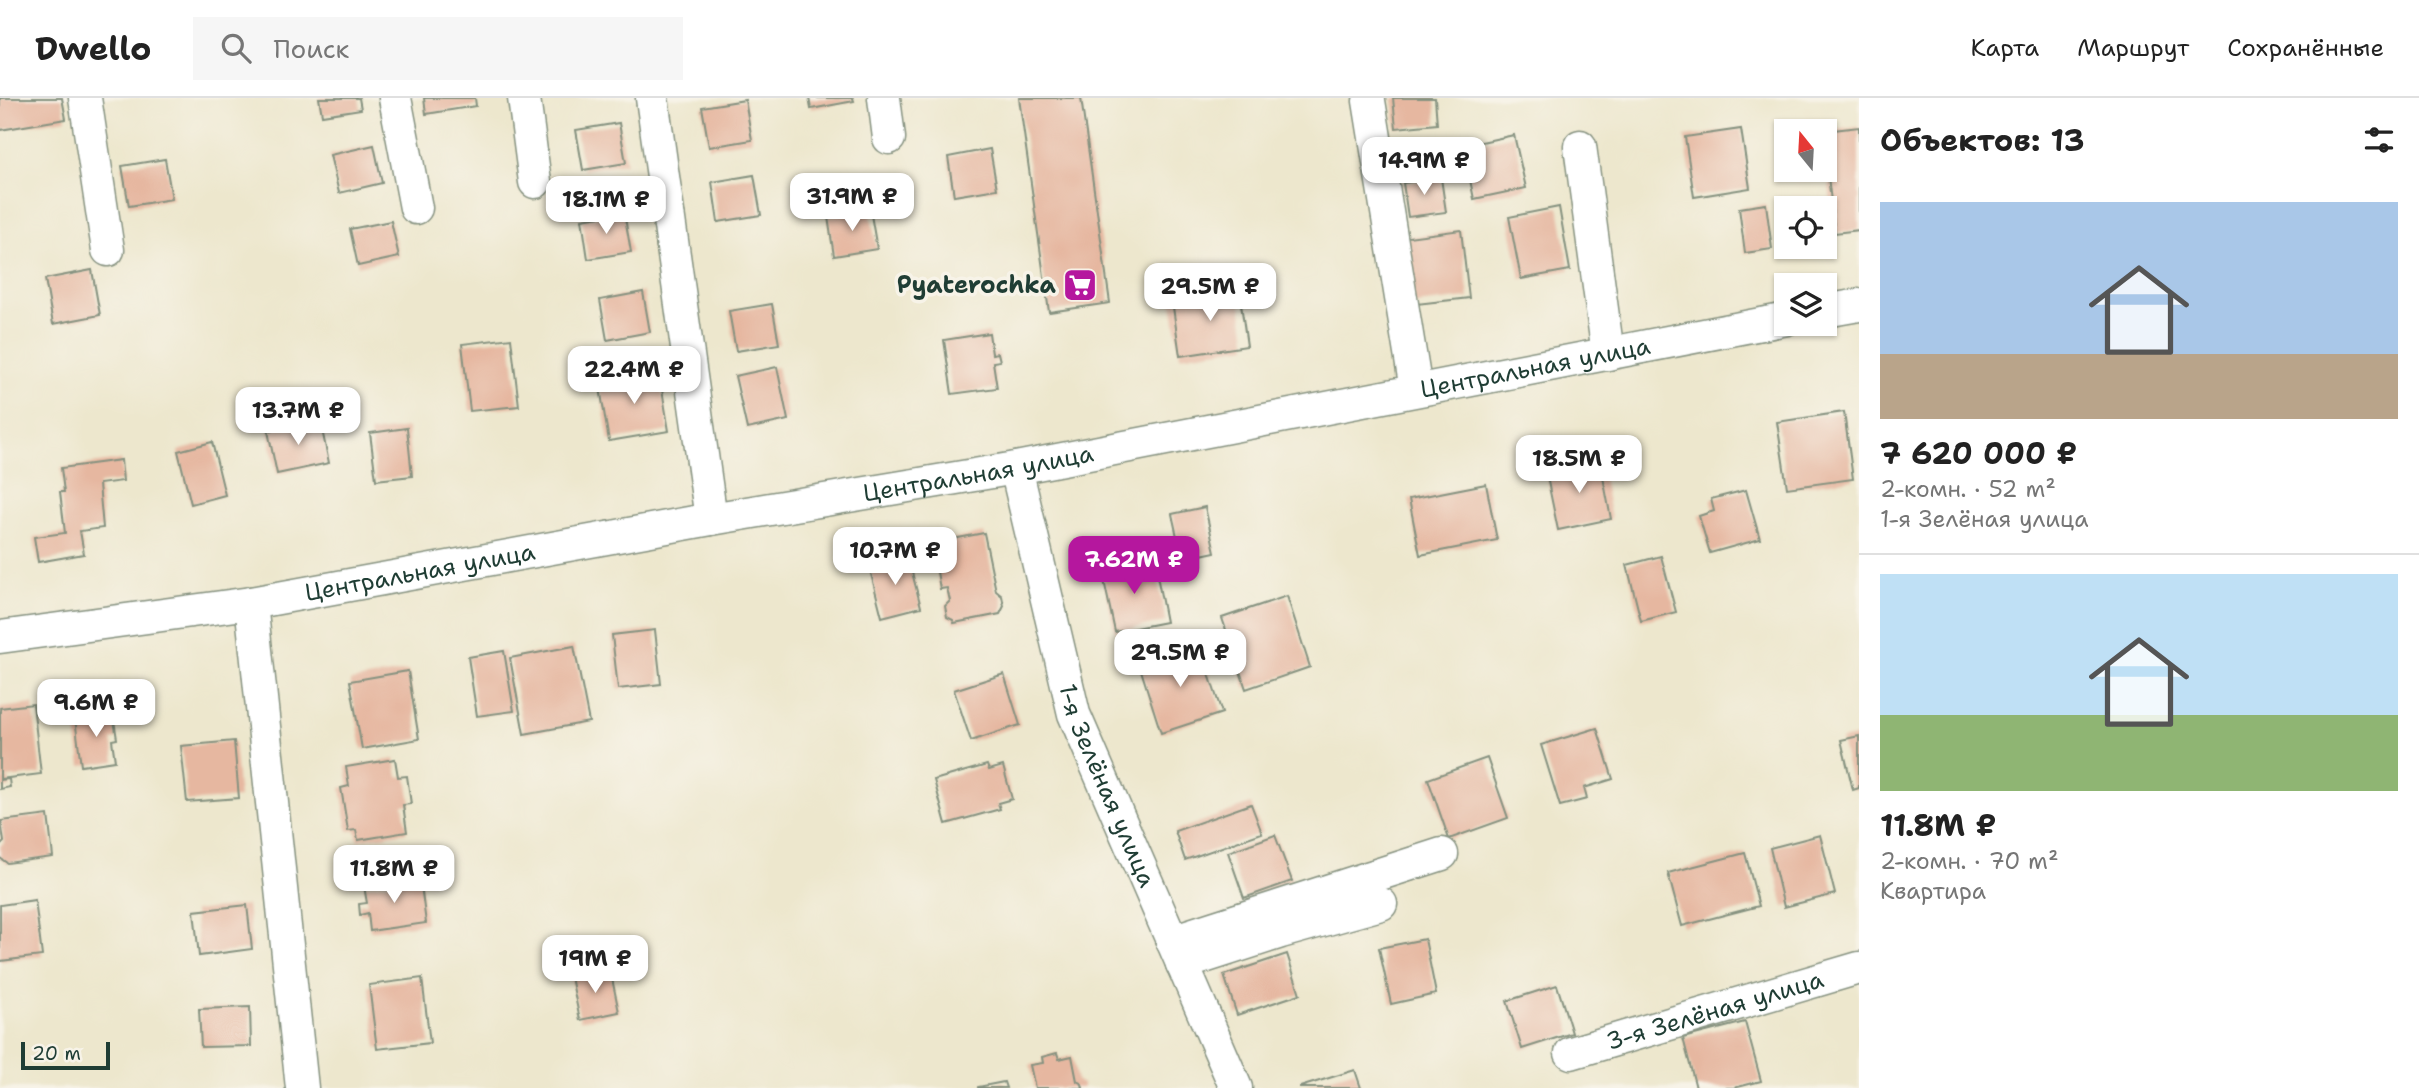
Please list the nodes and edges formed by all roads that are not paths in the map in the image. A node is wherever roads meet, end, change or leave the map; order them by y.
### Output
1 (85, 98) edge
2 (395, 98) edge
3 (524, 98) edge
4 (652, 98) edge
5 (884, 98) edge
6 (1369, 101) dead end
7 (889, 138) dead end
8 (1580, 146) dead end
9 (535, 182) dead end
10 (416, 208) dead end
11 (108, 250) dead end
12 (1859, 305) edge
13 (1837, 309) edge
14 (1774, 322) edge
15 (1608, 354) junction
16 (1416, 390) junction
17 (1016, 468) junction
18 (711, 519) junction
19 (251, 603) junction
20 (0, 637) edge
21 (1442, 853) dead end
22 (1381, 904) dead end
23 (1177, 953) junction
24 (1859, 968) edge
25 (1571, 1054) dead end
26 (302, 1088) edge
27 (1236, 1088) edge

1 - 11 street
2 - 10 street
3 - 9 street
4 - 18 street
5 - 7 street
6 - 16 street
8 - 15 street
12 - 13 street
14 - 15 street, Центральная улица
15 - 16 street, Центральная улица
16 - 17 street, Центральная улица
17 - 18 street, Центральная улица
17 - 23 street, 1-я Зелёная улица
18 - 19 street, Центральная улица
19 - 20 street, Центральная улица
19 - 26 street
21 - 23 street
22 - 23 street
23 - 27 street, 1-я Зелёная улица
24 - 25 street, 3-я Зелёная улица

